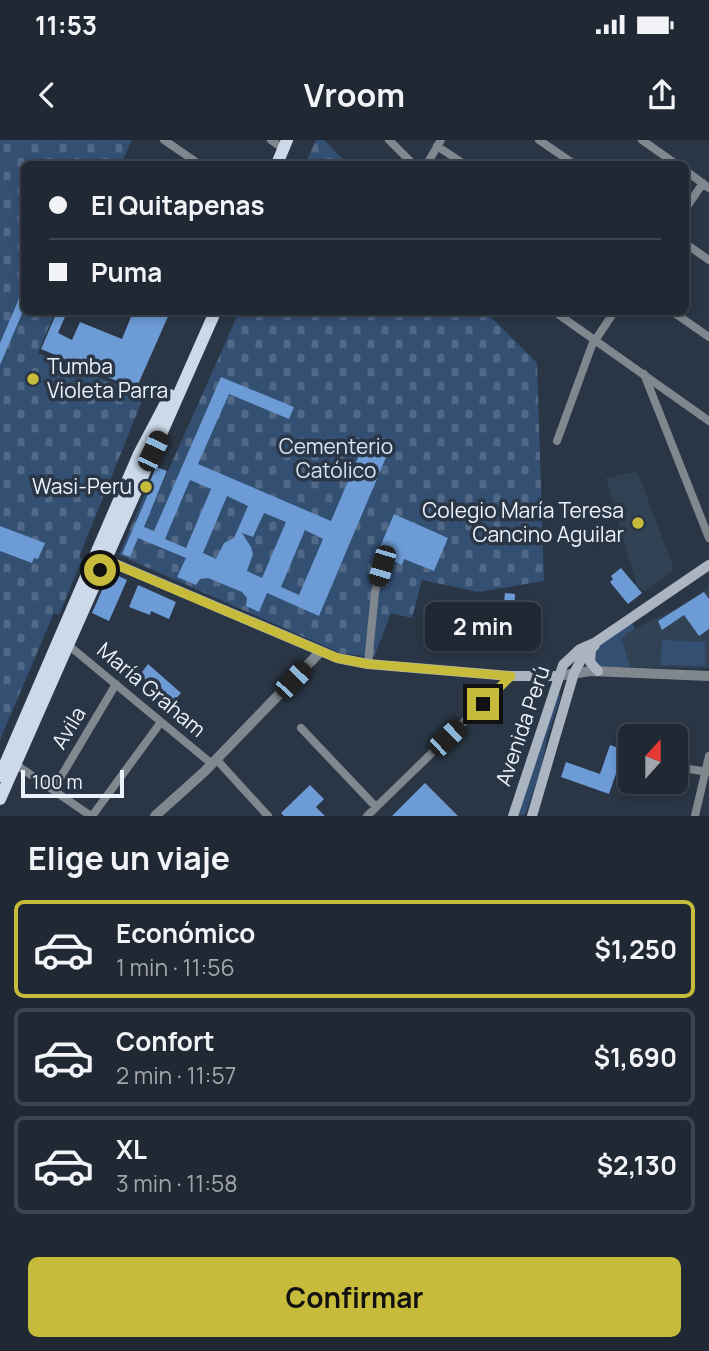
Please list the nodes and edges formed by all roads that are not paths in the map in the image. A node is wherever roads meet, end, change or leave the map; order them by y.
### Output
1 (164, 140) edge
2 (389, 140) edge
3 (540, 140) edge
4 (642, 140) edge
5 (279, 141) edge
6 (439, 143) edge
7 (195, 161) edge
8 (270, 161) edge
9 (277, 161) edge
10 (410, 161) edge
11 (429, 161) edge
12 (460, 161) edge
13 (570, 161) edge
14 (672, 161) edge
15 (689, 174) edge
16 (706, 186) edge
17 (689, 205) edge
18 (689, 246) edge
19 (709, 260) edge
20 (205, 315) edge
21 (214, 315) edge
22 (559, 315) edge
23 (612, 315) edge
24 (677, 315) edge
25 (709, 337) edge
26 (594, 340) junction
27 (644, 374) junction
28 (709, 421) edge
29 (557, 441) dead end
30 (709, 538) edge
31 (100, 558) junction
32 (709, 565) edge
33 (382, 566) dead end
34 (67, 644) junction
35 (594, 646) junction
36 (320, 652) junction
37 (368, 664) junction
38 (598, 671) junction
39 (574, 673) junction
40 (511, 676) junction
41 (557, 676) junction
42 (709, 676) edge
43 (116, 684) junction
44 (566, 705) junction
45 (161, 722) junction
46 (301, 728) dead end
47 (709, 756) edge
48 (214, 762) junction
49 (15, 764) junction
50 (688, 769) edge
51 (708, 772) edge
52 (0, 776) edge
53 (53, 790) junction
54 (0, 799) edge
55 (376, 807) junction
56 (91, 816) edge
57 (155, 816) edge
58 (268, 816) edge
59 (367, 816) edge
60 (513, 816) edge
61 (532, 816) edge
62 (695, 816) edge

1 - 7 street
2 - 10 street
3 - 13 street
4 - 14 street
5 - 8 main road
5 - 9 main road
6 - 11 street
6 - 12 street
15 - 16 street
16 - 17 street
18 - 19 street
20 - 31 main road
21 - 31 main road
22 - 26 street
23 - 26 street
24 - 25 street
26 - 27 street
26 - 29 street
27 - 28 street
27 - 30 street
31 - 34 main road
31 - 36 main road
31 - 52 main road
32 - 35 main road
33 - 37 street
34 - 43 street, María Graham
34 - 49 main road
35 - 38 main road
35 - 39 main road, Avenida Perú
35 - 41 main road, Avenida Perú
36 - 37 main road
36 - 48 street
37 - 40 main road
38 - 39 street
38 - 42 street
39 - 41 street
39 - 44 main road, Avenida Perú
40 - 41 main road
40 - 55 street
41 - 44 main road
41 - 60 main road, Avenida Perú
43 - 45 street, María Graham
43 - 53 street, Avila
44 - 61 main road, Avenida Perú
45 - 48 street, María Graham
45 - 56 street
46 - 55 street
47 - 51 street
48 - 57 street
48 - 58 street, María Graham
49 - 53 street
49 - 54 main road
50 - 51 street
51 - 62 street
53 - 56 street
55 - 59 street

